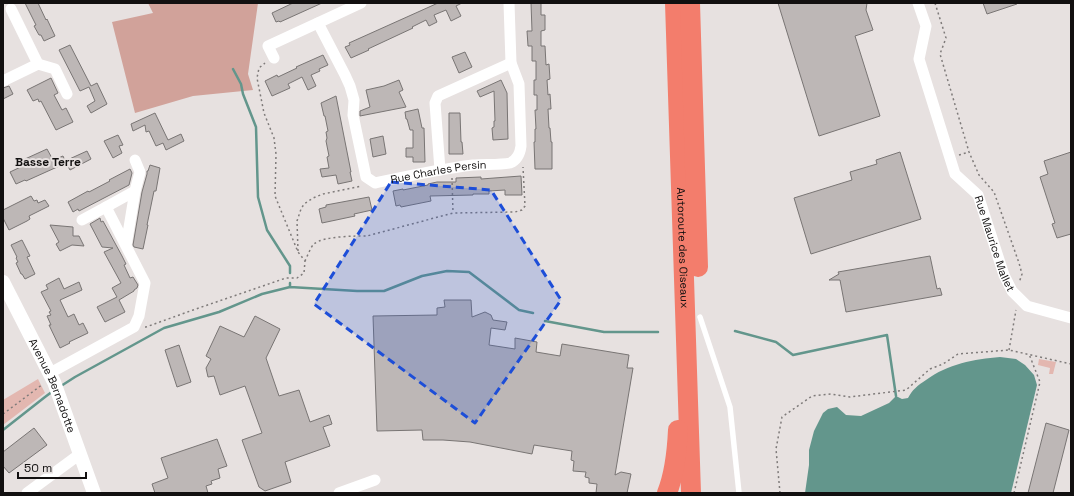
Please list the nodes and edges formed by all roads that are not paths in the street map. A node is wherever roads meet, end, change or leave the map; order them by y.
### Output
1 (361, 3) edge
2 (509, 3) edge
3 (675, 3) edge
4 (690, 3) edge
5 (918, 3) edge
6 (11, 9) dead end
7 (318, 23) junction
8 (274, 58) road end
9 (511, 62) junction
10 (38, 64) junction
11 (3, 81) edge
12 (67, 94) dead end
13 (135, 160) dead end
14 (440, 170) junction
15 (135, 192) junction
16 (106, 207) junction
17 (82, 220) dead end
18 (126, 246) junction
19 (684, 256) junction
20 (3, 282) edge
21 (700, 316) junction
22 (1071, 318) edge
23 (54, 381) junction
24 (80, 454) junction
25 (375, 480) dead end
26 (27, 493) edge
27 (94, 493) edge
28 (338, 493) edge
29 (668, 493) edge
30 (691, 493) edge
31 (705, 493) edge
32 (739, 493) edge

1 - 7 street
2 - 9 street
3 - 19 highway, Autoroute des Oiseaux
4 - 21 highway, Autoroute des Oiseaux
5 - 22 street, Rue Maurice Mallet
6 - 10 street
7 - 8 street
7 - 14 street, Rue Charles Persin
9 - 14 street
9 - 14 street, Rue Charles Persin
10 - 11 street
10 - 12 street
13 - 15 street
15 - 16 street
15 - 18 street
16 - 17 street
16 - 18 street
18 - 23 street
19 - 29 highway
19 - 30 highway, Autoroute des Oiseaux
20 - 23 street, Avenue Bernadotte
21 - 31 highway, Autoroute des Oiseaux
21 - 32 lane
23 - 24 street, Avenue Bernadotte
24 - 26 street
24 - 27 street, Avenue Bernadotte
25 - 28 street

